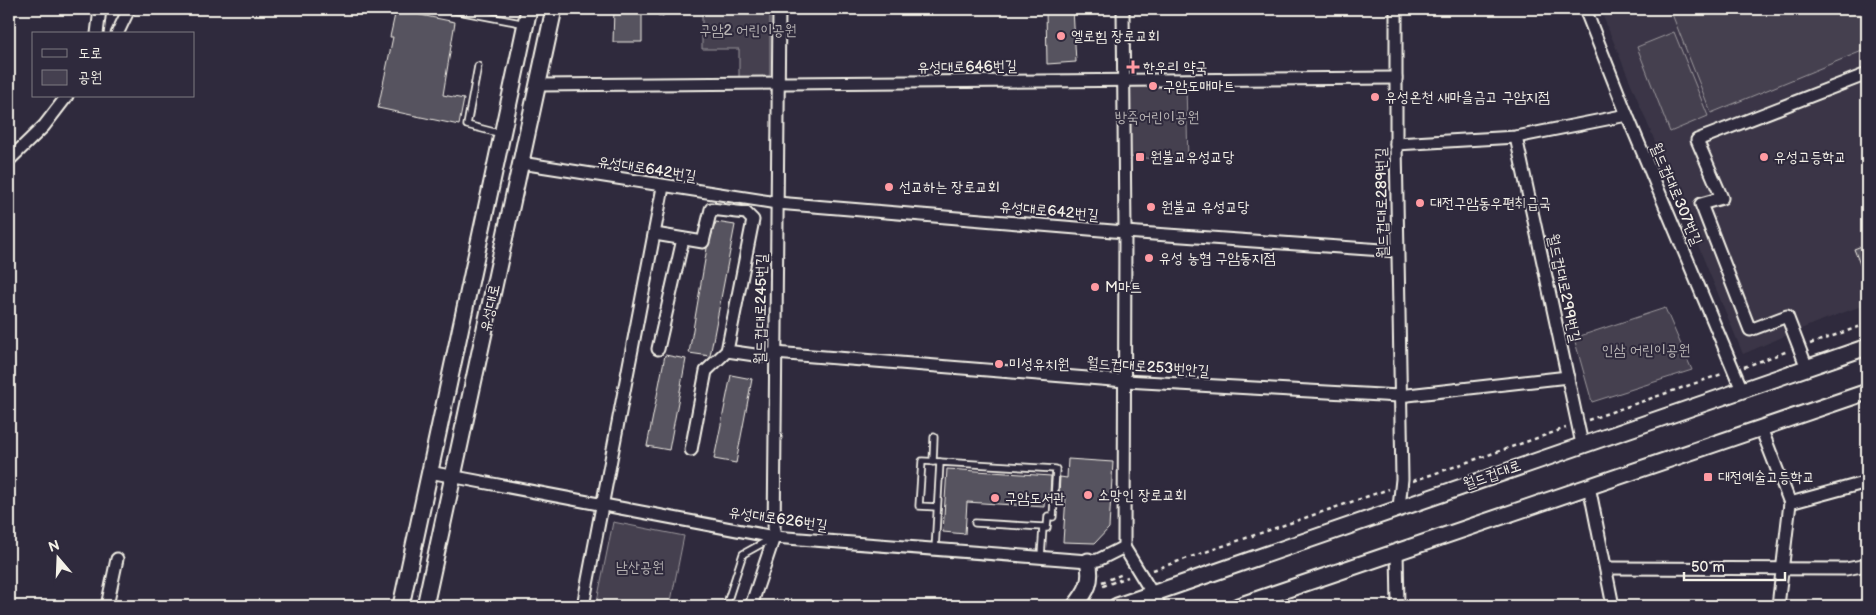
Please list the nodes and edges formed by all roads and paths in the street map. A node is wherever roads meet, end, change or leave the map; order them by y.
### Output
1 (100, 9) edge
2 (129, 9) edge
3 (448, 9) edge
4 (530, 9) edge
5 (554, 9) edge
6 (779, 9) edge
7 (1123, 9) edge
8 (1396, 9) edge
9 (1585, 9) edge
10 (526, 24) junction
11 (97, 32) edge
12 (118, 32) edge
13 (478, 66) dead end
14 (1867, 74) edge
15 (1396, 78) junction
16 (1123, 80) junction
17 (538, 85) junction
18 (779, 85) junction
19 (65, 98) edge
20 (1627, 115) junction
21 (502, 134) junction
22 (1516, 137) junction
23 (1396, 144) junction
24 (9, 160) edge
25 (521, 163) junction
26 (663, 186) junction
27 (777, 203) junction
28 (1125, 232) junction
29 (654, 234) junction
30 (683, 239) junction
31 (1398, 251) junction
32 (1867, 324) edge
33 (1813, 343) dead end
34 (1867, 347) edge
35 (658, 349) dead end
36 (727, 351) junction
37 (1785, 352) dead end
38 (775, 353) junction
39 (1751, 364) dead end
40 (1807, 368) junction
41 (1720, 375) dead end
42 (1568, 378) junction
43 (1126, 381) junction
44 (1742, 390) junction
45 (1867, 392) edge
46 (1399, 396) junction
47 (1596, 418) dead end
48 (1760, 428) junction
49 (1562, 429) dead end
50 (934, 437) dead end
51 (1582, 444) junction
52 (691, 450) dead end
53 (933, 462) junction
54 (940, 462) junction
55 (429, 472) junction
56 (1428, 475) dead end
57 (452, 476) junction
58 (1867, 482) edge
59 (1589, 486) junction
60 (1383, 491) dead end
61 (1790, 503) junction
62 (603, 504) junction
63 (937, 507) junction
64 (1399, 507) junction
65 (975, 523) dead end
66 (1043, 527) junction
67 (774, 537) junction
68 (1124, 548) junction
69 (934, 550) junction
70 (1397, 552) junction
71 (1042, 557) junction
72 (117, 559) dead end
73 (1088, 561) junction
74 (1867, 565) edge
75 (1159, 568) dead end
76 (1606, 568) junction
77 (1782, 568) junction
78 (1123, 574) dead end
79 (1126, 578) dead end
80 (1098, 583) dead end
81 (1095, 589) dead end
82 (1156, 600) edge
83 (1254, 603) edge
84 (107, 606) edge
85 (400, 606) edge
86 (425, 606) edge
87 (583, 606) edge
88 (726, 606) edge
89 (751, 606) edge
90 (1075, 606) edge
91 (1117, 606) edge
92 (1238, 606) edge
93 (1398, 606) edge
94 (1613, 606) edge
95 (1778, 606) edge

1 - 11 street
2 - 12 street
3 - 10 lane
4 - 10 street, 유성대로
5 - 17 street, 유성대로
6 - 18 street, 월드컵대로245번길
7 - 16 street
8 - 15 street, 월드컵대로289번길
9 - 20 street, 월드컵대로307번길
10 - 21 street, 유성대로
13 - 21 lane
14 - 40 street
15 - 16 street, 유성대로646번길
15 - 23 street, 월드컵대로289번길
16 - 18 street, 유성대로646번길
16 - 28 street
17 - 18 street, 유성대로646번길
17 - 25 street, 유성대로
18 - 27 street, 월드컵대로245번길
19 - 24 street
20 - 22 street
20 - 44 street, 월드컵대로307번길
21 - 55 street, 유성대로
22 - 23 street
22 - 42 street, 월드컵대로299번길
23 - 31 street, 월드컵대로289번길
25 - 26 street, 유성대로642번길
25 - 57 street, 유성대로
26 - 27 street, 유성대로642번길
26 - 29 street
27 - 28 street, 유성대로642번길
27 - 38 street, 월드컵대로245번길
28 - 31 street, 유성대로642번길
28 - 43 street
29 - 30 street
29 - 62 street
30 - 35 street
30 - 36 street
31 - 46 street, 월드컵대로289번길
32 - 33 path
34 - 40 street, 월드컵대로
36 - 38 street, 월드컵대로253번안길
36 - 52 street
37 - 39 path
38 - 43 street, 월드컵대로253번안길
38 - 67 street, 월드컵대로245번길
40 - 44 street, 월드컵대로
41 - 47 path
42 - 46 street
42 - 51 street, 월드컵대로299번길
43 - 46 street, 월드컵대로253번안길
43 - 68 street
44 - 51 street, 월드컵대로
45 - 48 street
46 - 64 street, 월드컵대로289번길
48 - 59 street
48 - 61 street
49 - 56 path
50 - 53 lane
51 - 64 street, 월드컵대로
53 - 54 lane
53 - 63 lane
54 - 63 lane
54 - 66 lane
55 - 57 street, 유성대로626번길
55 - 85 street, 유성대로
57 - 62 street, 유성대로626번길
57 - 86 street, 유성대로
58 - 61 street
59 - 70 street
59 - 76 street
60 - 75 path
61 - 77 street
62 - 67 street, 유성대로626번길
62 - 87 street
63 - 69 lane
64 - 82 street, 월드컵대로
65 - 66 lane
66 - 71 lane
67 - 69 street, 유성대로626번길
67 - 88 lane
67 - 89 street, 월드컵대로245번길
68 - 73 street, 유성대로626번길
68 - 82 street
69 - 71 street, 유성대로626번길
70 - 83 street
70 - 93 street
71 - 73 street, 유성대로626번길
72 - 84 street
73 - 90 street
74 - 77 street
76 - 77 street
76 - 94 street
77 - 95 street
78 - 80 path
79 - 81 path
82 - 91 street, 월드컵대로
83 - 92 street

